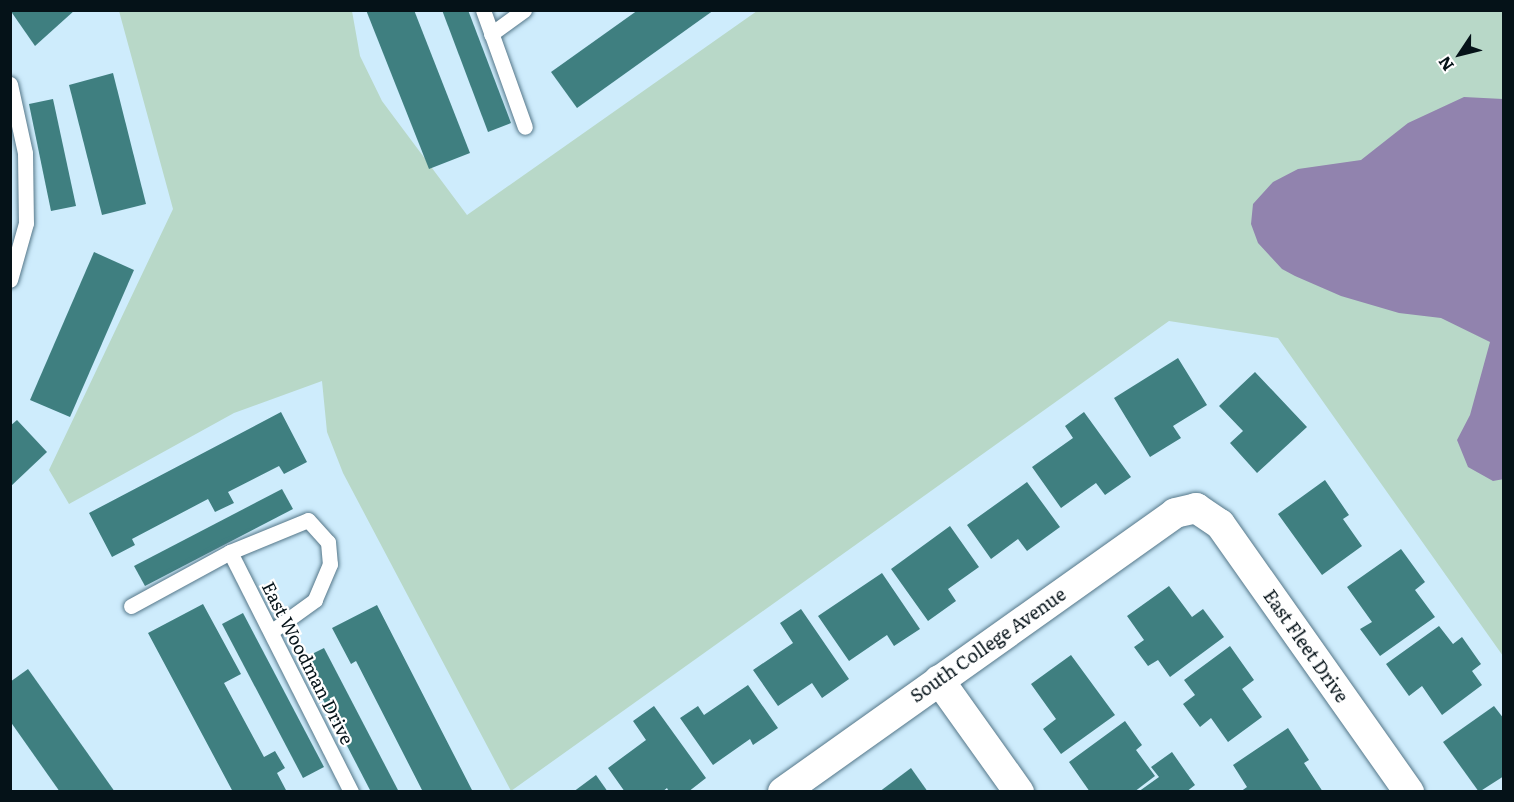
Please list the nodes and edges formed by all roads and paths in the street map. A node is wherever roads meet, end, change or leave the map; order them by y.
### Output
1 (483, 10) edge
2 (524, 10) edge
3 (491, 34) junction
4 (10, 84) edge
5 (525, 127) dead end
6 (10, 280) edge
7 (1196, 508) joint
8 (230, 552) junction
9 (131, 606) dead end
10 (272, 631) junction
11 (939, 680) junction
12 (351, 792) edge
13 (783, 792) edge
14 (1019, 792) edge
15 (1409, 792) edge

1 - 3 lane
2 - 3 lane
3 - 5 lane
4 - 6 lane
7 - 11 street, South College Avenue
7 - 15 street, East Fleet Drive
8 - 9 lane
8 - 10 lane, East Woodman Drive
8 - 10 lane
10 - 12 lane, East Woodman Drive
11 - 13 street, South College Avenue
11 - 14 street

